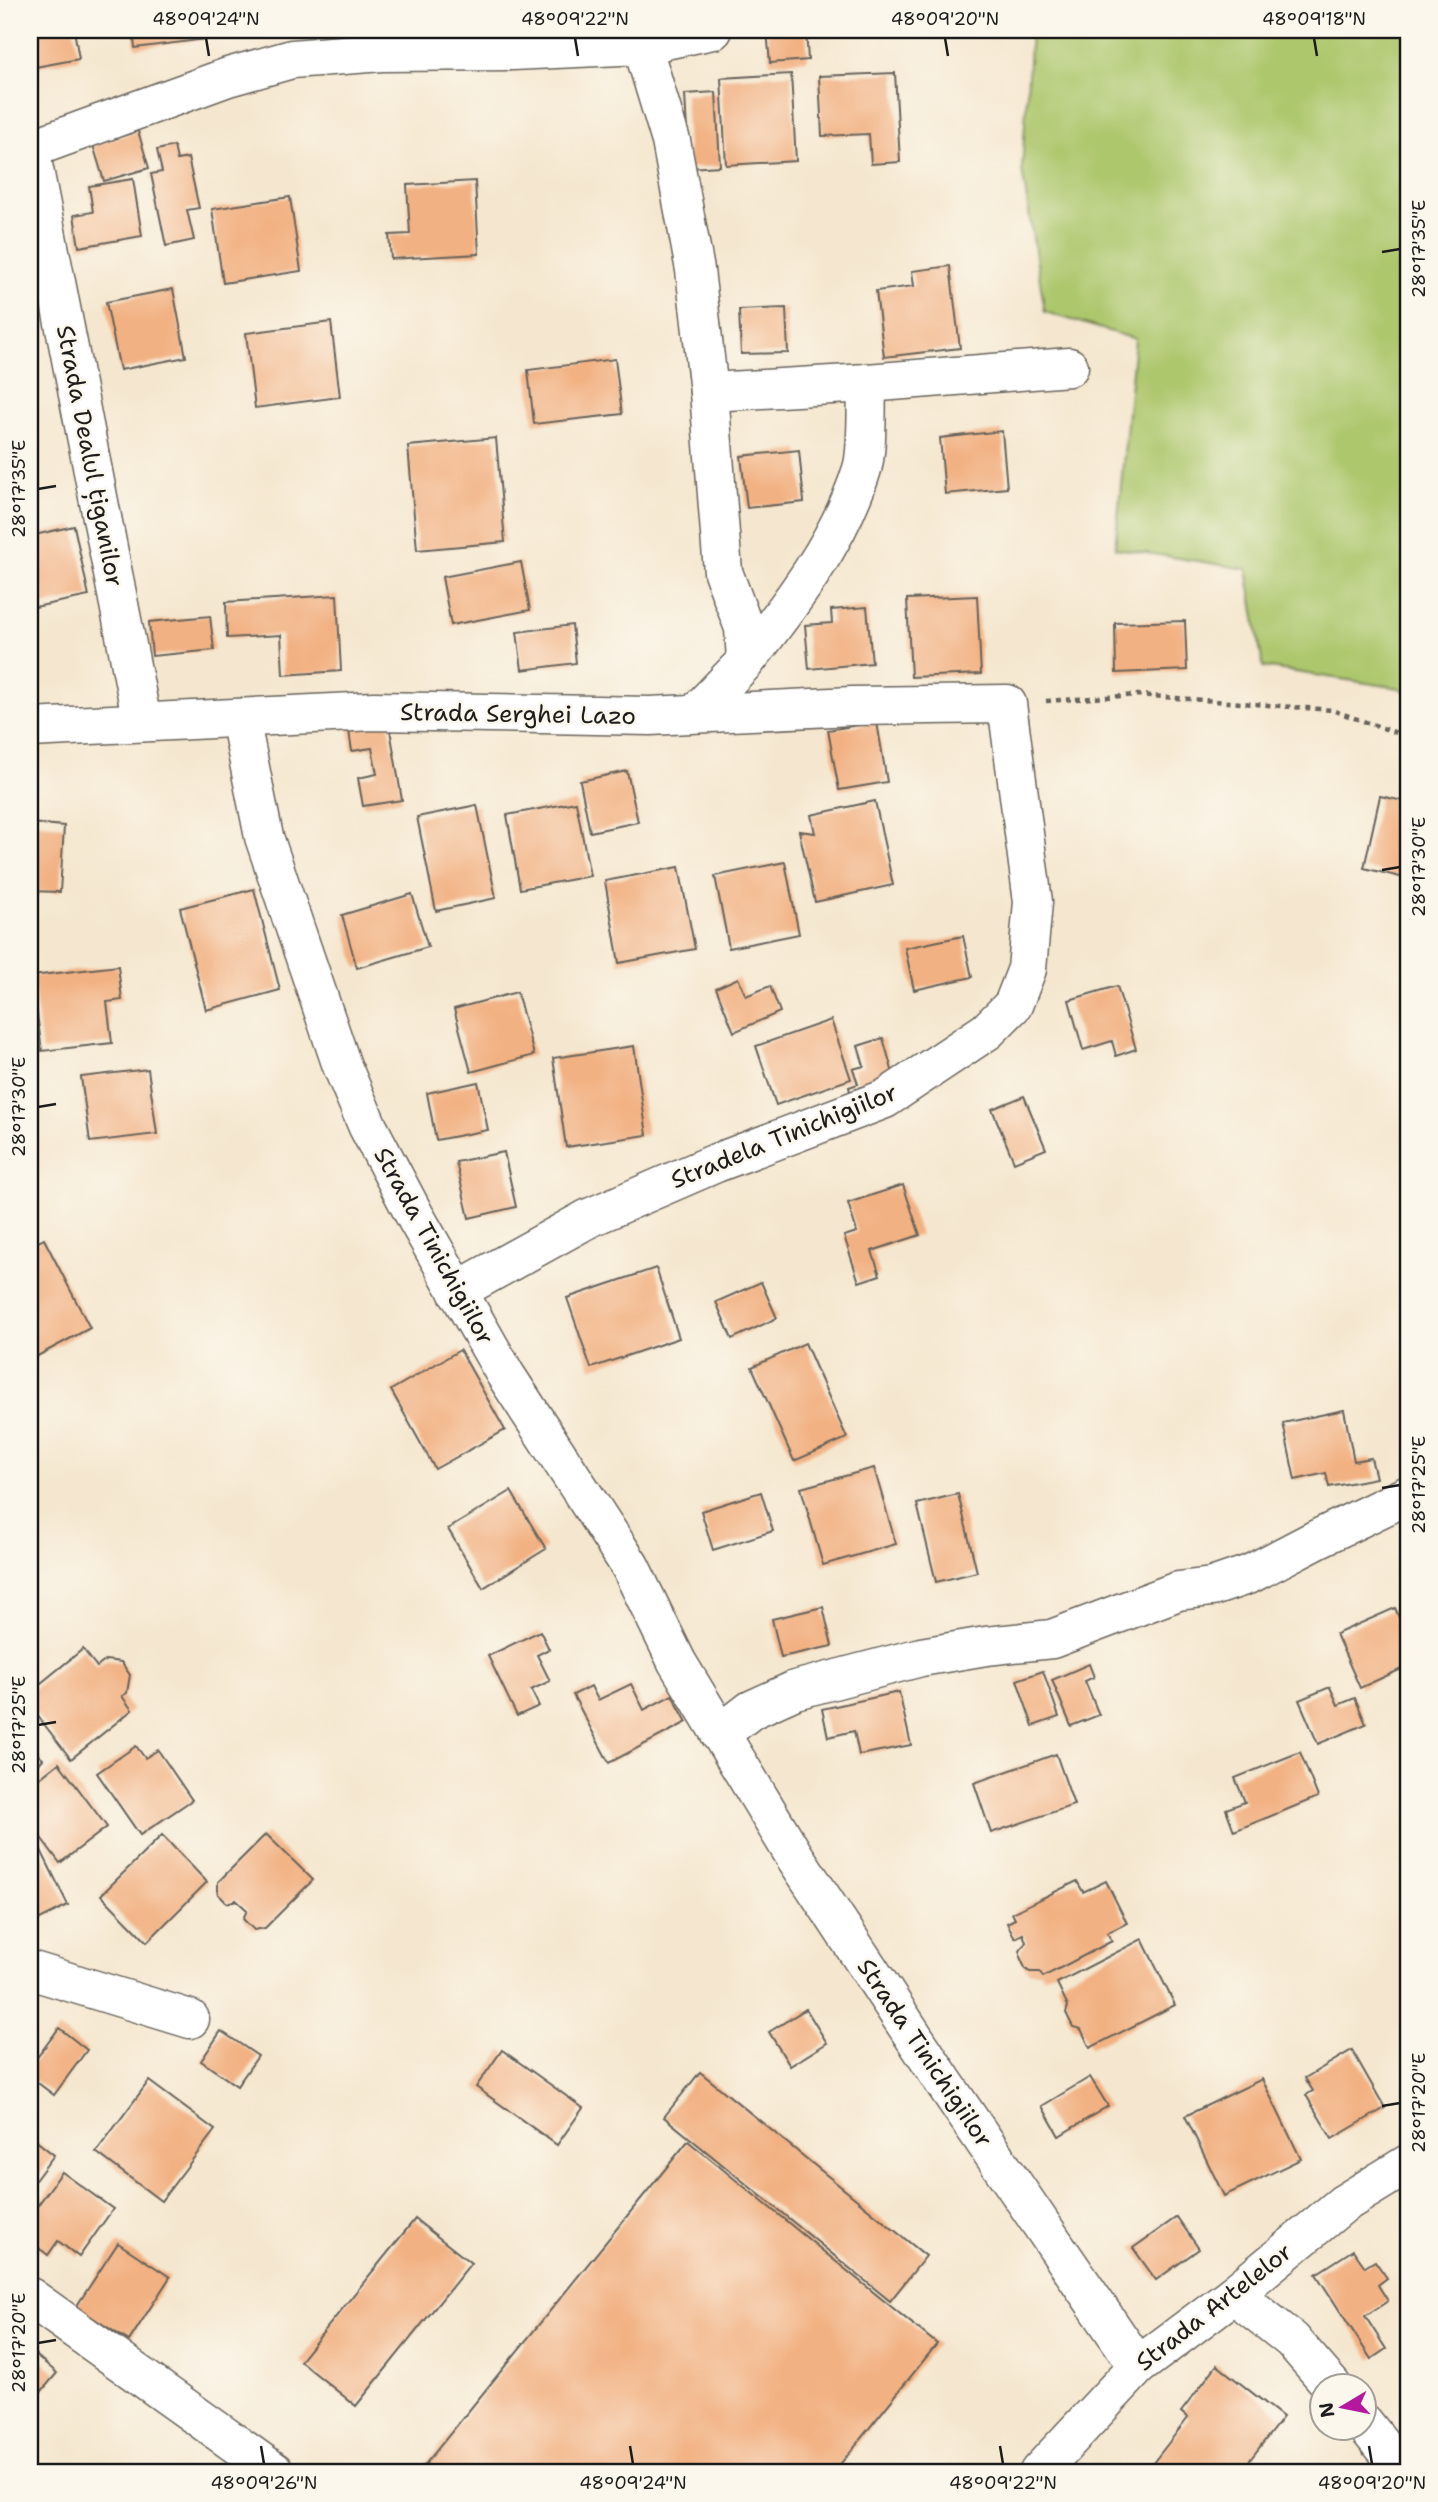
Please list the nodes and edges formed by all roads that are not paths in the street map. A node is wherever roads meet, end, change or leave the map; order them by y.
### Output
1 (713, 30) edge
2 (642, 45) junction
3 (30, 149) edge
4 (1069, 367) dead end
5 (867, 383) junction
6 (709, 392) junction
7 (746, 661) junction
8 (1007, 704) joint
9 (696, 713) junction
10 (240, 718) junction
11 (142, 722) junction
12 (30, 728) edge
13 (457, 1292) junction
14 (1408, 1495) edge
15 (720, 1734) junction
16 (30, 1970) edge
17 (190, 2019) dead end
18 (1408, 2164) edge
19 (1234, 2294) junction
20 (30, 2297) edge
21 (1138, 2366) junction
22 (1320, 2372) edge
23 (1378, 2441) edge
24 (275, 2472) edge
25 (1038, 2472) edge
26 (1403, 2472) edge

1 - 2 street, Strada Dealul țiganilor
2 - 3 street, Strada Dealul țiganilor
2 - 6 street
3 - 11 street, Strada Dealul țiganilor
4 - 5 street
5 - 6 street
5 - 7 street
6 - 7 street
7 - 9 street
8 - 9 street, Strada Serghei Lazo
8 - 13 street, Stradela Tinichigiilor
9 - 10 street, Strada Serghei Lazo
10 - 11 street, Strada Serghei Lazo
10 - 13 street, Strada Tinichigiilor
11 - 12 street, Strada Serghei Lazo
13 - 15 street, Strada Tinichigiilor
14 - 15 street
15 - 21 street, Strada Tinichigiilor
16 - 17 street
18 - 19 street, Strada Artelelor
19 - 21 street, Strada Artelelor
19 - 22 street
20 - 24 street
21 - 25 street, Strada Artelelor
23 - 26 street

